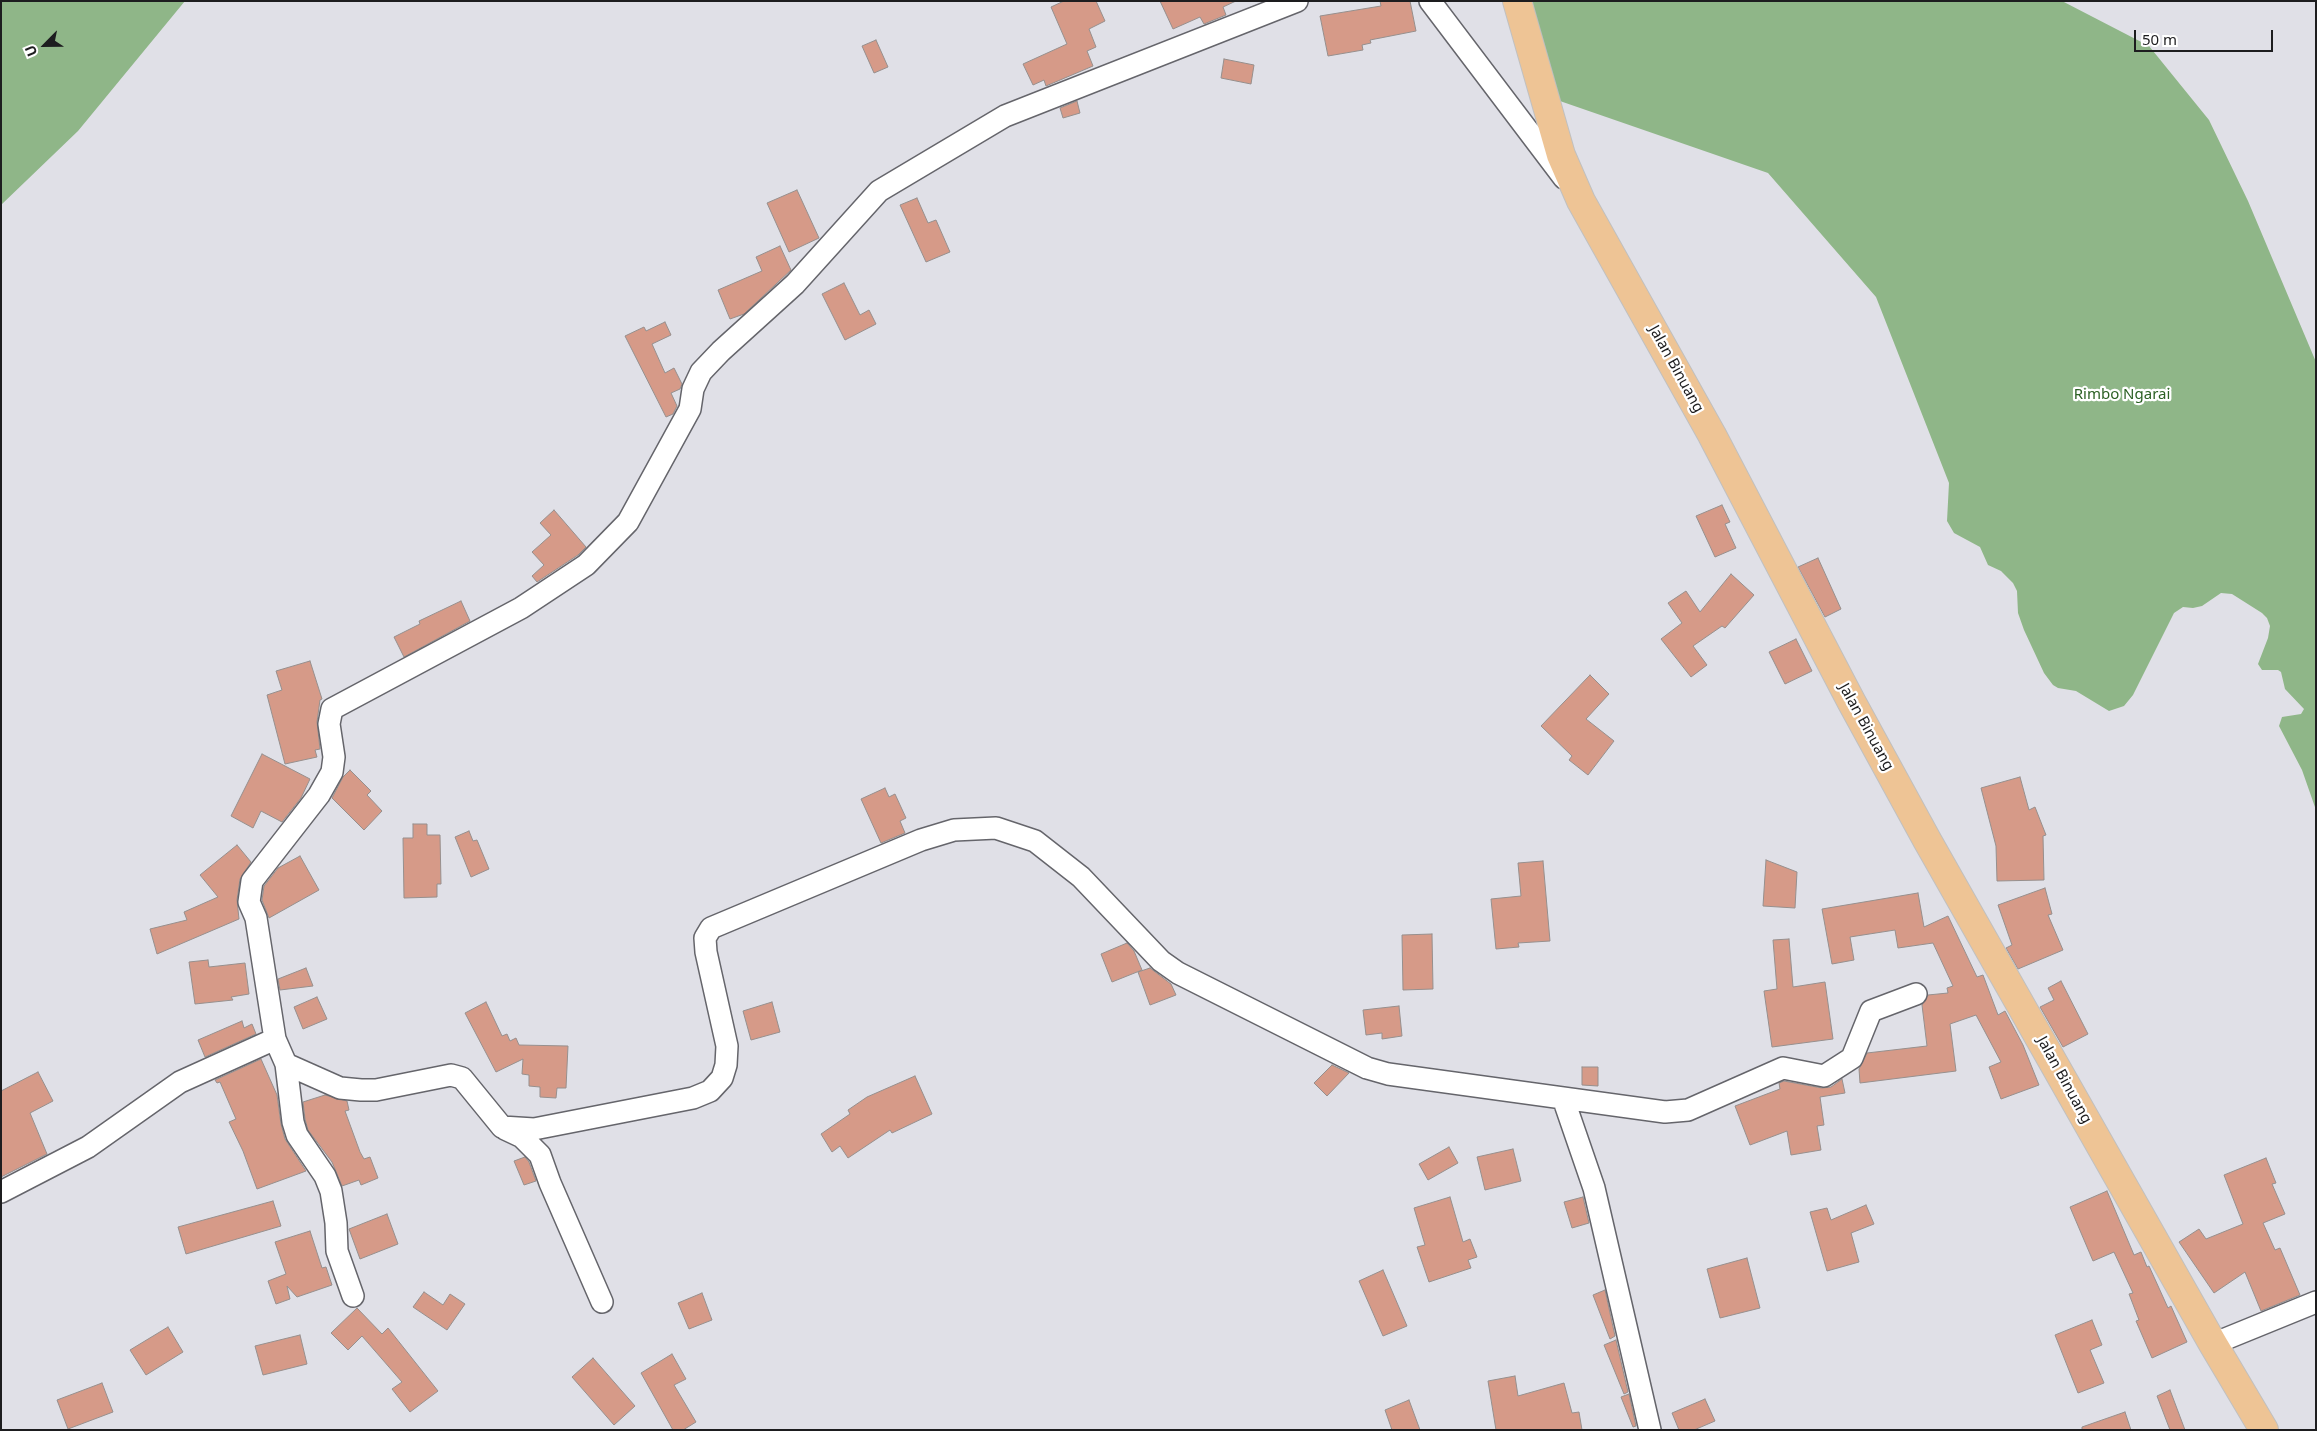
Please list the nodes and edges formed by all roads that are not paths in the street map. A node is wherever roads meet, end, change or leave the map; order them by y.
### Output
1 (1296, 1) edge
2 (1430, 1) edge
3 (1517, 1) edge
4 (1581, 201) junction
5 (1916, 994) dead end
6 (275, 1039) junction
7 (286, 1064) junction
8 (1563, 1098) junction
9 (502, 1127) junction
10 (1, 1192) edge
11 (353, 1296) dead end
12 (602, 1302) dead end
13 (2316, 1302) edge
14 (2213, 1344) junction
15 (1650, 1430) edge
16 (2264, 1430) edge

1 - 6 street
2 - 4 street
3 - 4 main road, Jalan Binuang
4 - 14 main road, Jalan Binuang
5 - 8 street
6 - 7 street
6 - 10 street
7 - 9 street
7 - 11 street
8 - 9 street
8 - 15 street
9 - 12 street
13 - 14 street
14 - 16 main road, Jalan Binuang

